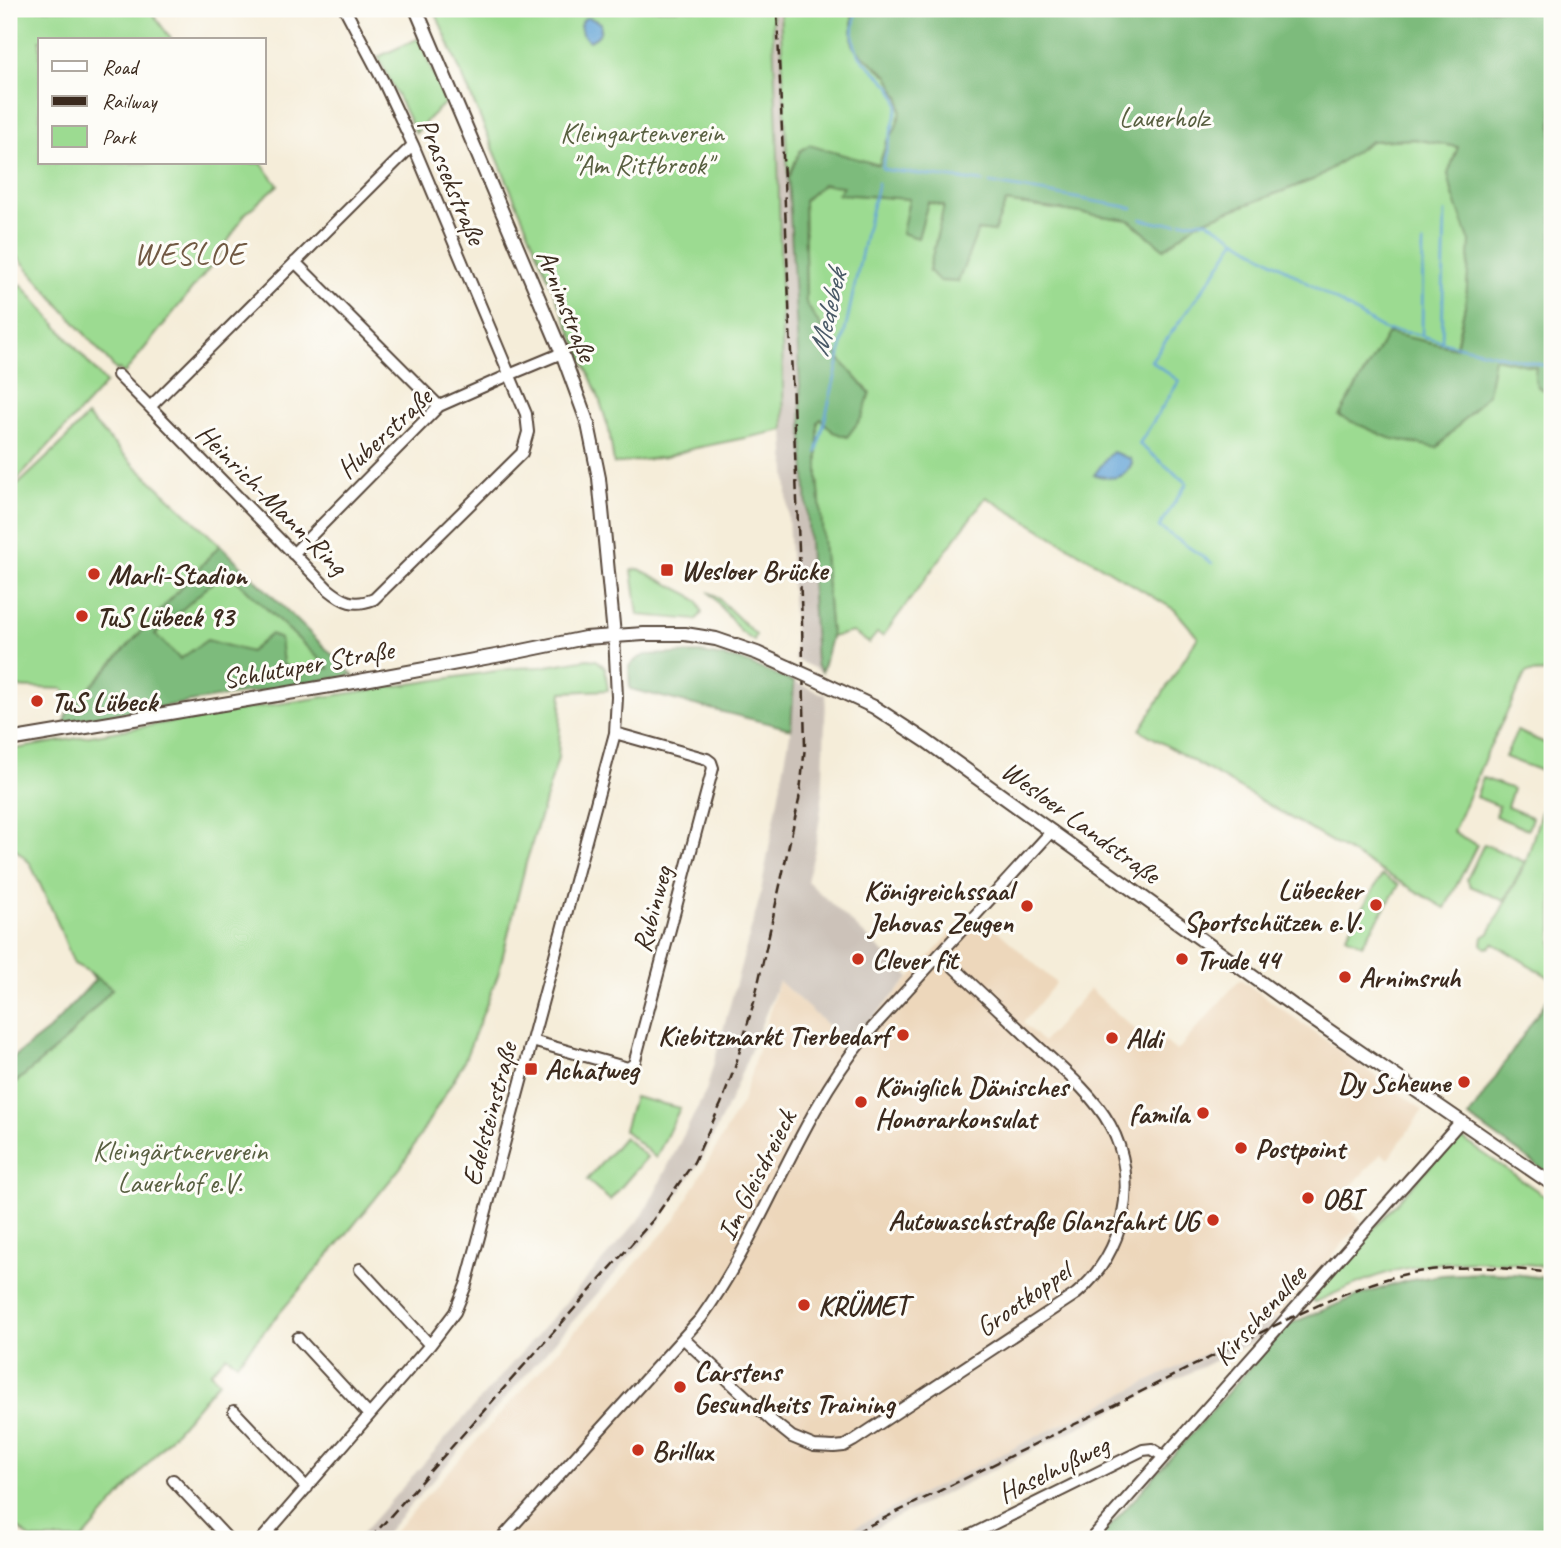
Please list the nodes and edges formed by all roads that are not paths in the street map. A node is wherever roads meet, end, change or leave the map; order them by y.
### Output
1 (345, 9) edge
2 (416, 9) edge
3 (412, 145) junction
4 (295, 262) junction
5 (562, 354) junction
6 (118, 375) dead end
7 (509, 375) junction
8 (150, 407) junction
9 (439, 407) junction
10 (293, 554) junction
11 (614, 635) junction
12 (615, 733) junction
13 (9, 740) edge
14 (1052, 831) junction
15 (941, 955) junction
16 (532, 1041) junction
17 (1461, 1121) junction
18 (1552, 1184) edge
19 (360, 1269) dead end
20 (298, 1338) dead end
21 (684, 1339) junction
22 (430, 1345) junction
23 (234, 1410) dead end
24 (369, 1415) junction
25 (1163, 1456) junction
26 (173, 1480) dead end
27 (307, 1488) junction
28 (228, 1539) edge
29 (262, 1539) edge
30 (500, 1539) edge
31 (963, 1539) edge
32 (1091, 1539) edge

1 - 3 street, Prassekstraße
2 - 5 main road, Arnimstraße
3 - 4 street
3 - 7 street, Prassekstraße
4 - 8 street
4 - 9 street
5 - 7 street, Huberstraße
5 - 11 main road, Arnimstraße
6 - 8 street, Heinrich-Mann-Ring
7 - 9 street, Huberstraße
7 - 10 street, Heinrich-Mann-Ring
8 - 10 street, Heinrich-Mann-Ring
9 - 10 street, Huberstraße
11 - 12 street, Edelsteinstraße
11 - 13 main road, Schlutuper Straße
11 - 14 main road, Wesloer Landstraße, bridge
12 - 16 street, Edelsteinstraße
12 - 16 street, Rubinweg
14 - 15 street, Im Gleisdreieck
14 - 17 main road, Wesloer Landstraße
15 - 21 street, Im Gleisdreieck
15 - 21 street, Grootkoppel
16 - 22 street, Edelsteinstraße
17 - 18 main road, Wesloer Landstraße
17 - 25 street, Kirschenallee
19 - 22 street
20 - 24 street
21 - 30 street, Im Gleisdreieck
22 - 24 street, Edelsteinstraße
23 - 27 street
24 - 27 street, Edelsteinstraße
25 - 31 street, Haselnußweg
25 - 32 street, Kirschenallee
26 - 28 street
27 - 29 street, Edelsteinstraße

